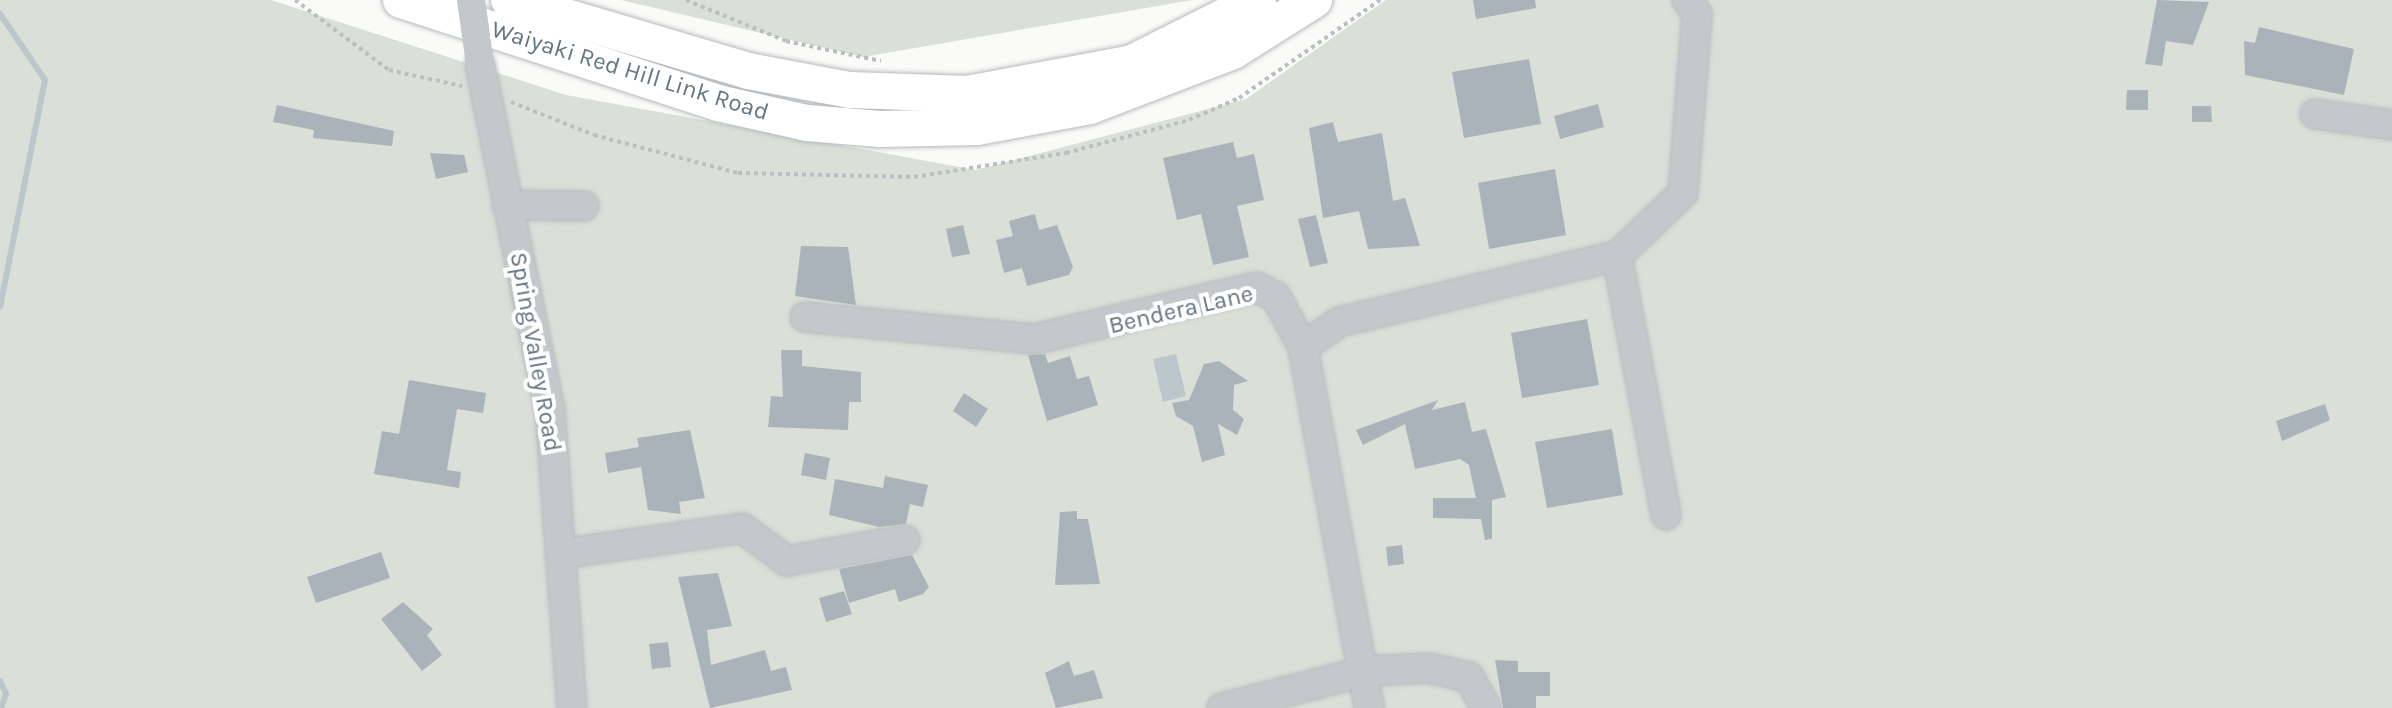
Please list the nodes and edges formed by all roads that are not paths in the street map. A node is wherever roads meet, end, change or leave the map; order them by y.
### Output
1 (401, 0) edge
2 (471, 0) edge
3 (509, 0) edge
4 (1258, 0) edge
5 (1314, 0) edge
6 (1687, 0) edge
7 (2315, 114) dead end
8 (2392, 125) edge
9 (507, 205) junction
10 (584, 206) dead end
11 (1617, 256) junction
12 (805, 317) dead end
13 (1303, 347) junction
14 (1666, 515) dead end
15 (905, 540) dead end
16 (560, 554) junction
17 (1366, 671) junction
18 (572, 708) edge
19 (1222, 708) edge
20 (1369, 708) edge
21 (1486, 708) edge

1 - 5 main road, Waiyaki Red Hill Link Road
2 - 9 street, Spring Valley Road, bridge
3 - 4 main road, Waiyaki Red Hill Link Road
6 - 11 street
7 - 8 street
9 - 10 street
9 - 16 street, Spring Valley Road
11 - 13 street
11 - 14 street
12 - 13 street, Bendera Lane
13 - 17 street, Bendera Lane
15 - 16 street
16 - 18 street, Spring Valley Road
17 - 19 street
17 - 20 street, Bendera Lane
17 - 21 street

